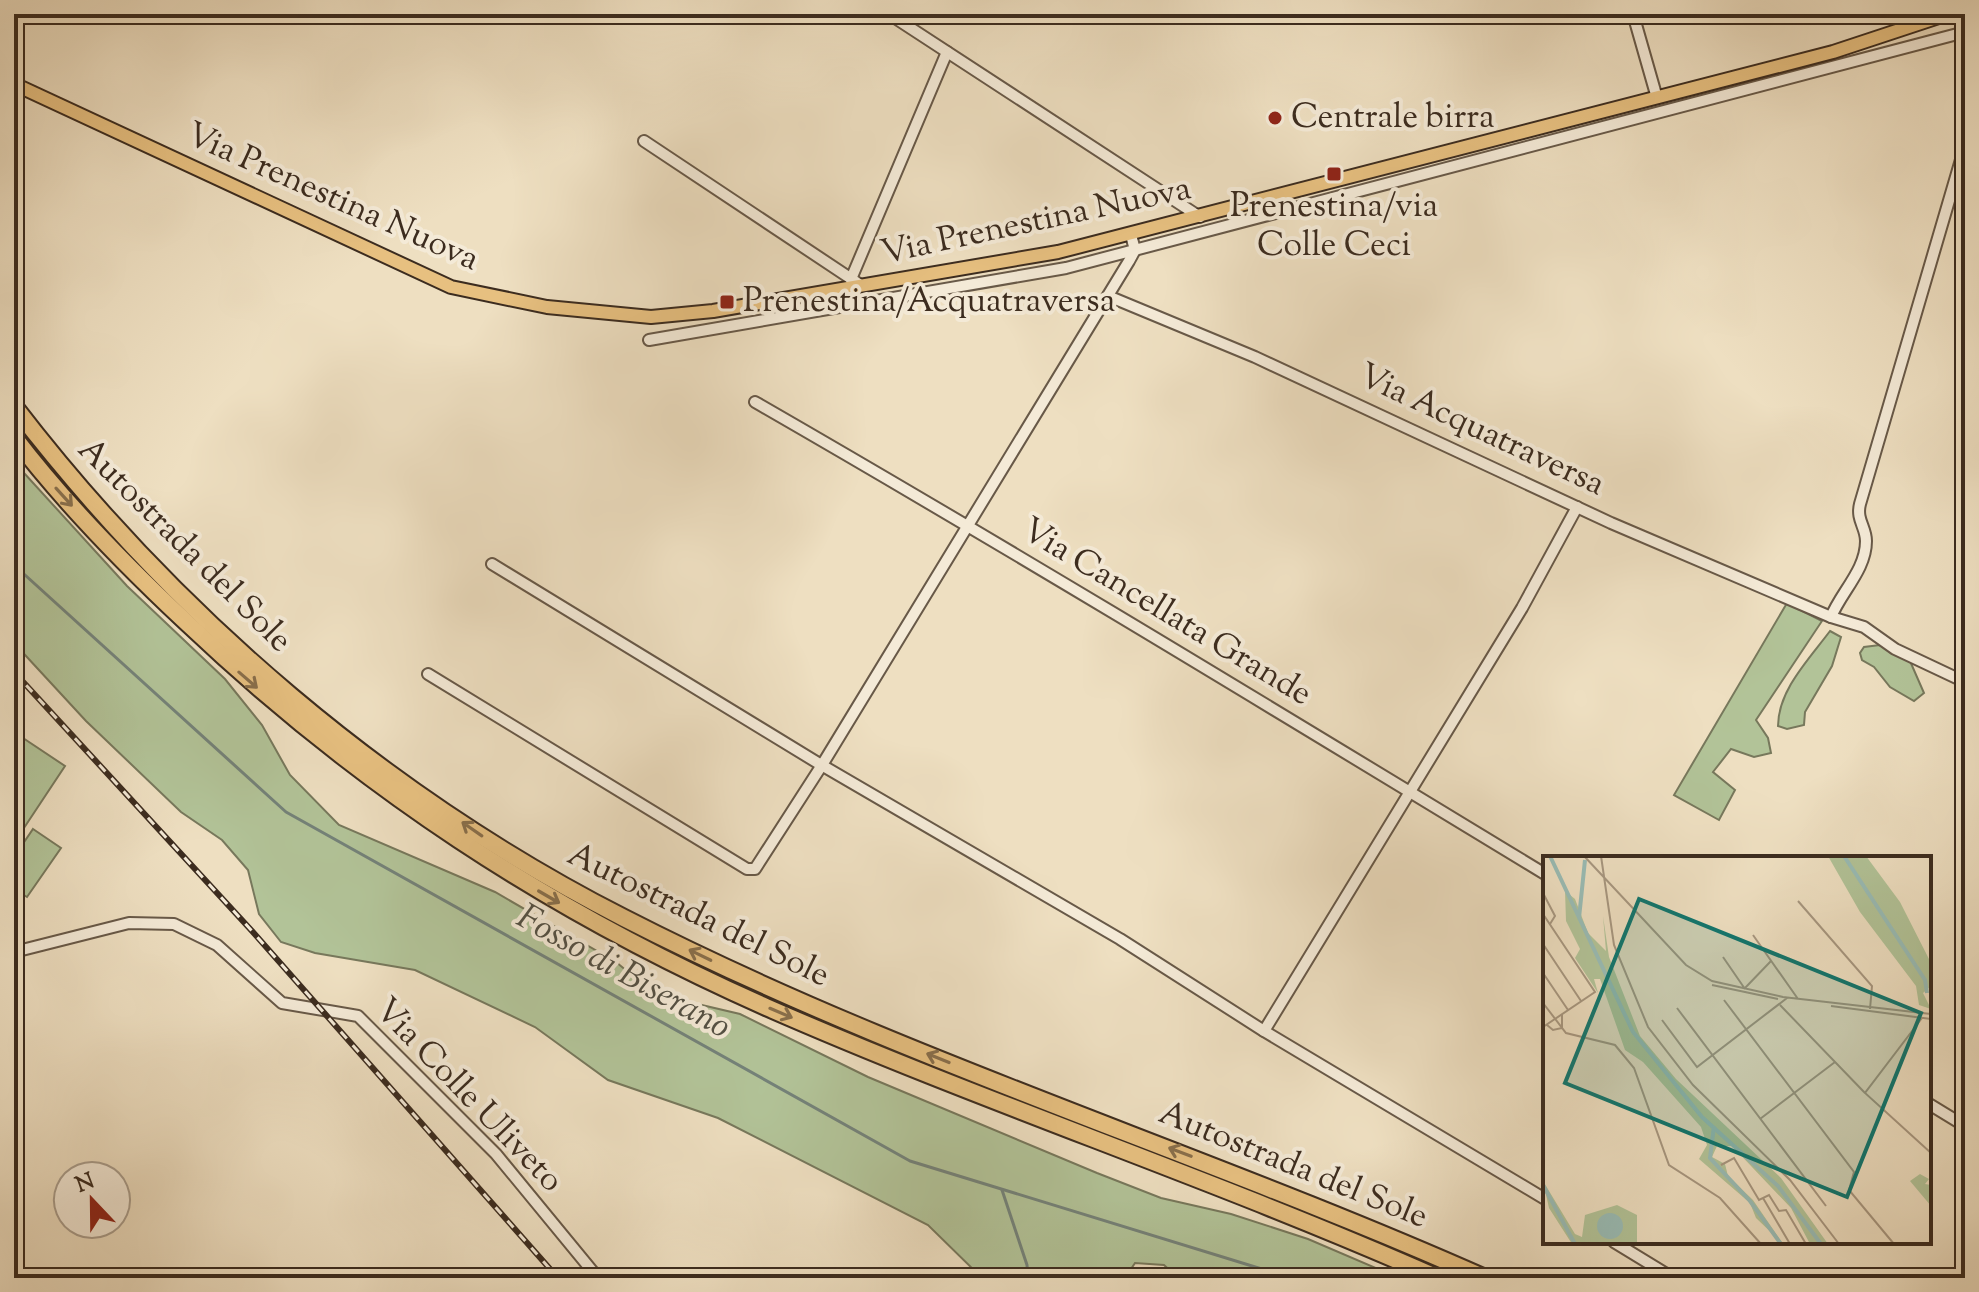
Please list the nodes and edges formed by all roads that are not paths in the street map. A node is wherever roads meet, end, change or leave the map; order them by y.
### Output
1 (889, 14) edge
2 (1633, 14) edge
3 (1948, 14) edge
4 (1965, 32) edge
5 (947, 52) junction
6 (14, 84) edge
7 (1657, 98) junction
8 (644, 141) dead end
9 (1965, 146) edge
10 (1200, 217) junction
11 (1131, 235) junction
12 (1135, 250) junction
13 (851, 279) junction
14 (862, 286) junction
15 (1108, 296) junction
16 (649, 340) dead end
17 (755, 402) dead end
18 (14, 406) edge
19 (14, 437) edge
20 (1577, 507) junction
21 (970, 525) junction
22 (492, 564) dead end
23 (1831, 617) junction
24 (428, 674) dead end
25 (1965, 682) edge
26 (822, 765) junction
27 (1409, 792) junction
28 (1543, 873) edge
29 (14, 952) edge
30 (1264, 1031) junction
31 (1931, 1105) edge
32 (1965, 1126) edge
33 (1543, 1198) edge
34 (1617, 1244) edge
35 (598, 1278) edge
36 (1438, 1278) edge
37 (1485, 1278) edge
38 (1673, 1278) edge

1 - 5 street
2 - 7 street
3 - 7 main road, Via Prenestina Nuova
4 - 12 street
5 - 10 street
5 - 13 street
6 - 14 main road, Via Prenestina Nuova
7 - 10 main road, Via Prenestina Nuova
8 - 13 street
9 - 23 street
10 - 11 main road, Via Prenestina Nuova
11 - 12 street
11 - 14 main road, Via Prenestina Nuova
12 - 15 street
12 - 16 street
13 - 14 street
15 - 20 street, Via Acquatraversa
15 - 21 street
17 - 21 street, Via Cancellata Grande
37 -> 18 highway, Autostrada del Sole
19 -> 36 highway, Autostrada del Sole
20 - 23 street, Via Acquatraversa
20 - 27 street
21 - 26 street
21 - 27 street, Via Cancellata Grande
22 - 26 street
23 - 25 street, Via Acquatraversa
24 - 26 street
26 - 30 street
27 - 28 street, Via Cancellata Grande
27 - 30 street
29 - 35 street, Via Colle Uliveto
30 - 33 street
31 - 32 street
34 - 38 street

